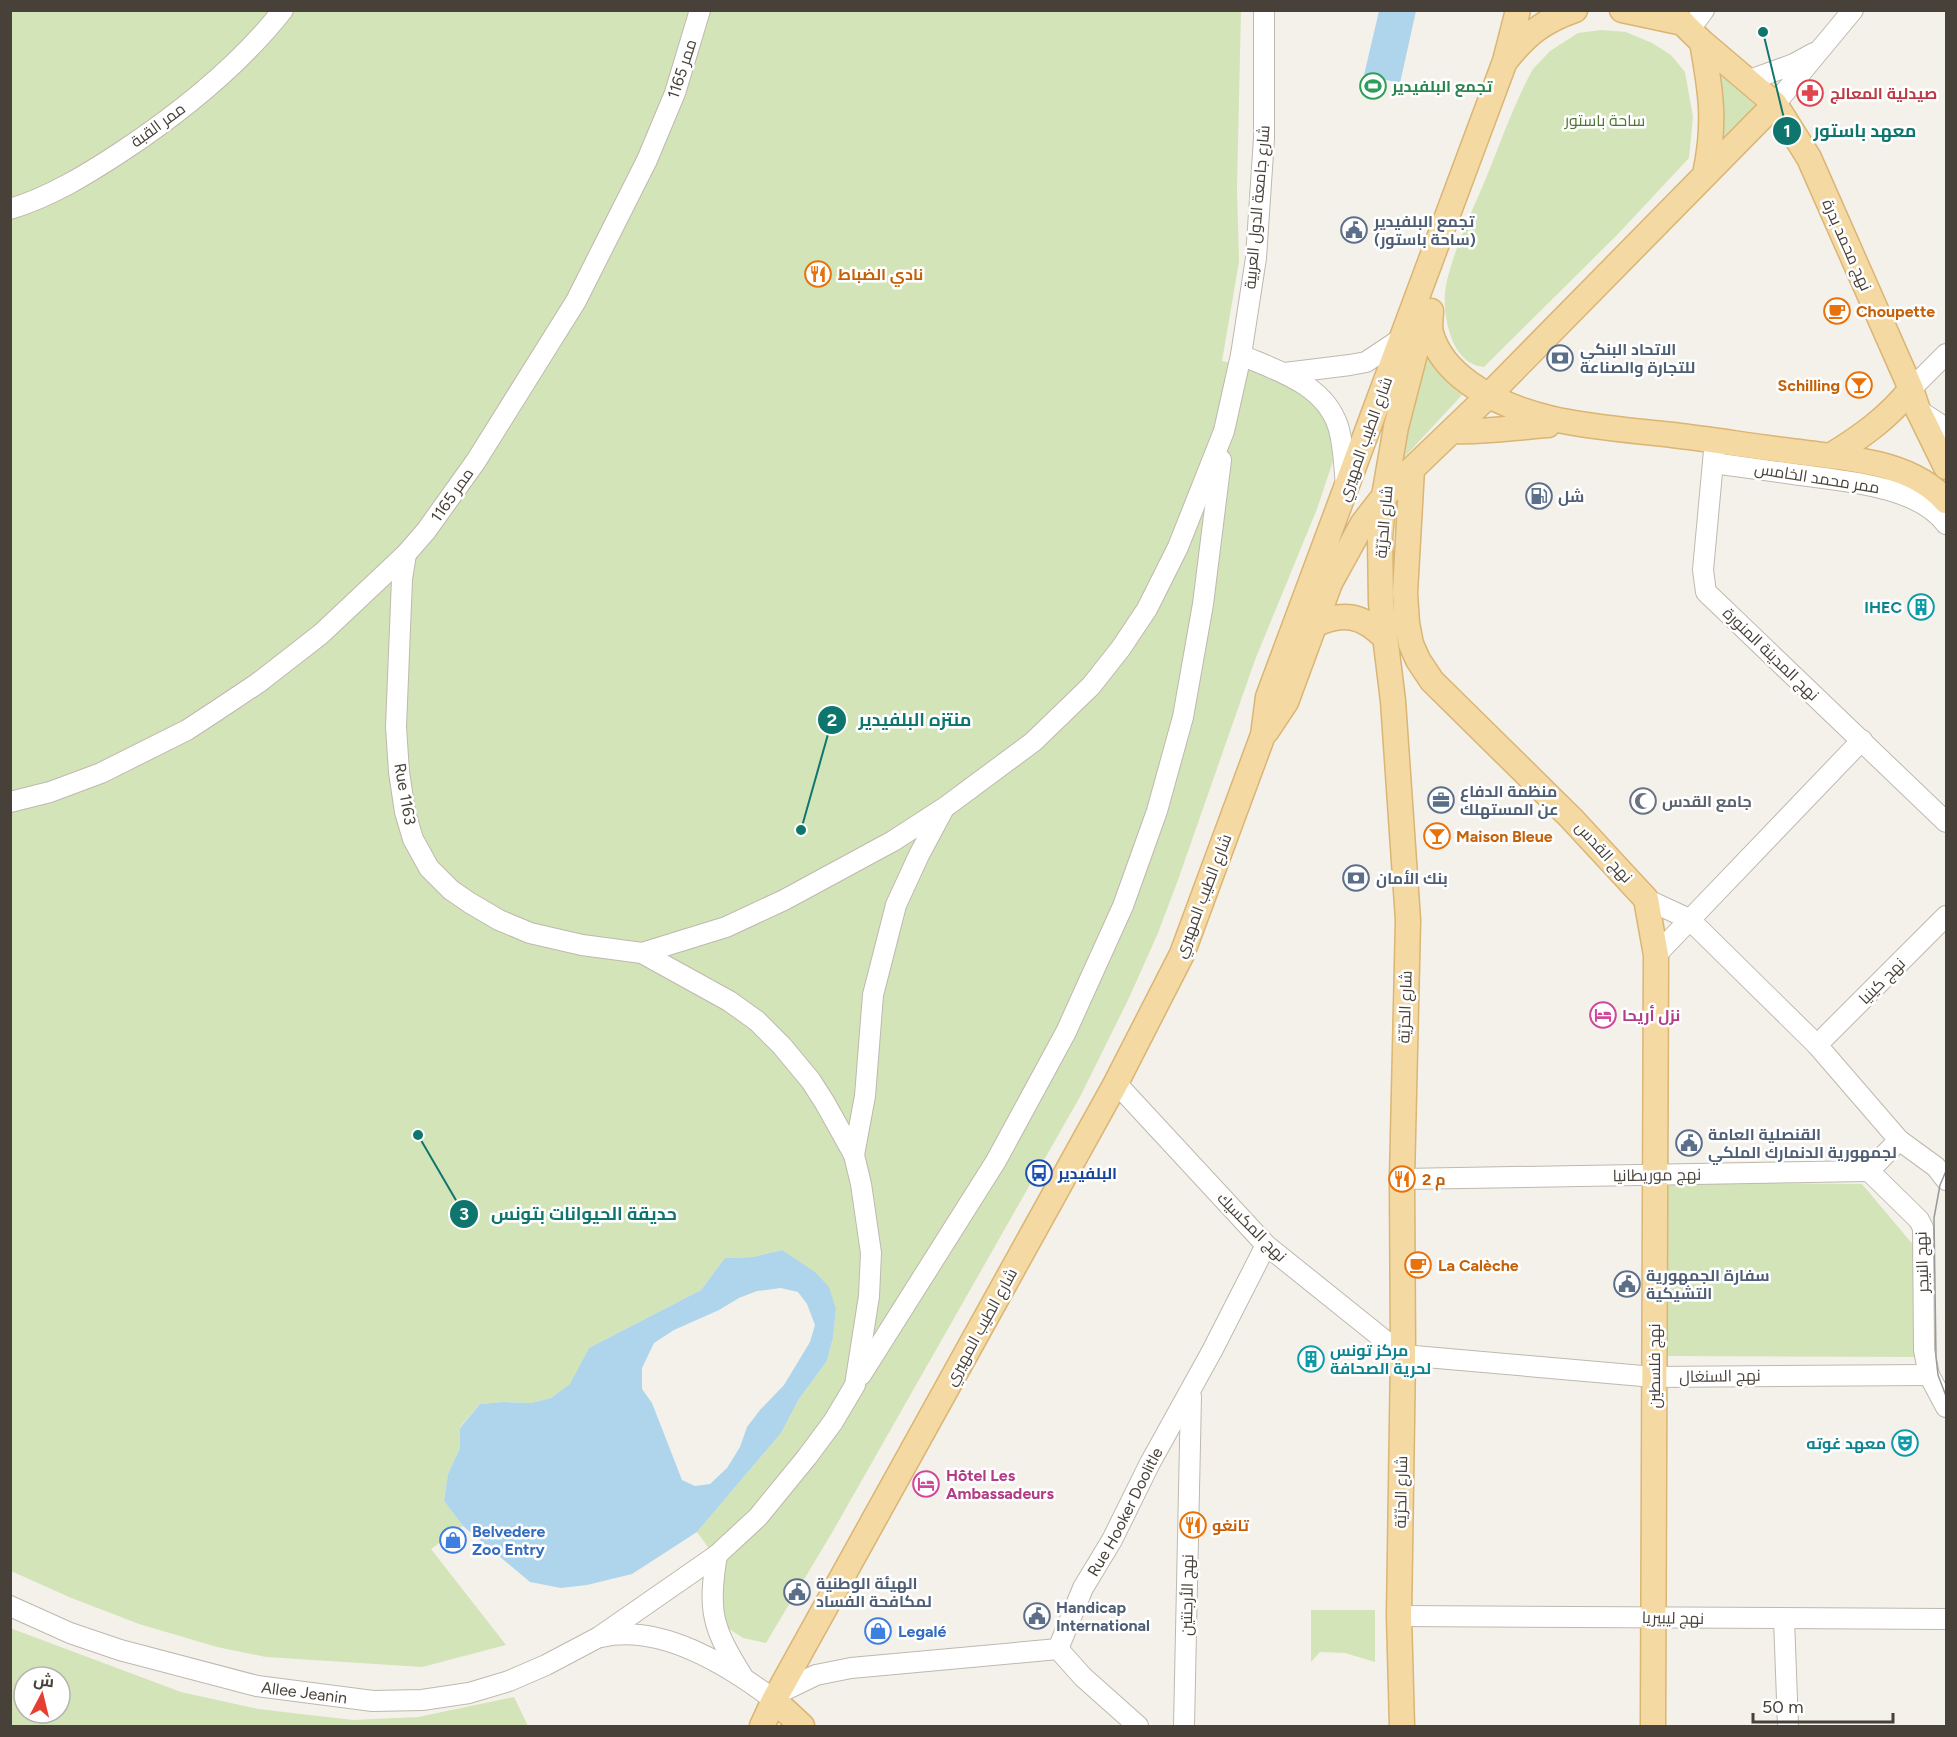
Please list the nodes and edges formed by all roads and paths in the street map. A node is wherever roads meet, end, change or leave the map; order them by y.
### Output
1 (283, 10) edge
2 (700, 10) edge
3 (1264, 10) edge
4 (1518, 10) edge
5 (1575, 10) edge
6 (1622, 10) edge
7 (1853, 10) edge
8 (1689, 23) edge
9 (1824, 47) junction
10 (1505, 61) junction
11 (1746, 81) junction
12 (1775, 104) junction
13 (1705, 174) junction
14 (10, 209) edge
15 (1445, 226) junction
16 (1431, 294) junction
17 (1402, 339) junction
18 (1947, 354) edge
19 (1241, 356) junction
20 (1286, 373) junction
21 (1487, 397) junction
22 (1915, 400) junction
23 (1577, 423) junction
24 (1224, 431) junction
25 (1452, 431) junction
26 (1947, 432) edge
27 (1714, 451) junction
28 (1830, 456) junction
29 (1947, 467) edge
30 (1412, 469) junction
31 (1347, 488) junction
32 (1384, 496) junction
33 (1947, 501) edge
34 (1947, 524) edge
35 (406, 554) junction
36 (1314, 625) junction
37 (1385, 638) junction
38 (1432, 681) junction
39 (1393, 701) junction
40 (1263, 735) junction
41 (1862, 740) junction
42 (10, 802) edge
43 (944, 808) junction
44 (1947, 822) edge
45 (1646, 899) junction
46 (1947, 916) edge
47 (1689, 919) junction
48 (642, 952) junction
49 (1656, 955) junction
50 (1817, 1045) junction
51 (1116, 1083) junction
52 (1899, 1140) junction
53 (854, 1155) junction
54 (1869, 1171) junction
55 (1943, 1172) edge
56 (1656, 1176) junction
57 (1402, 1179) junction
58 (1266, 1245) junction
59 (1403, 1355) junction
60 (1929, 1375) junction
61 (1654, 1377) junction
62 (855, 1385) junction
63 (1191, 1391) junction
64 (1947, 1407) edge
65 (717, 1555) junction
66 (10, 1606) edge
67 (1400, 1616) junction
68 (1654, 1618) junction
69 (1784, 1619) junction
70 (1947, 1619) edge
71 (598, 1637) junction
72 (1058, 1649) junction
73 (743, 1677) junction
74 (774, 1700) junction
75 (762, 1726) edge
76 (802, 1726) edge
77 (1138, 1726) edge
78 (1184, 1726) edge
79 (1402, 1726) edge
80 (1653, 1726) edge
81 (1788, 1726) edge

1 - 14 street, ممر القبة
2 - 35 street, ممر 1165
3 - 19 street, شارع جامعة الدول العربية
4 - 10 main road, شارع الطيب المهيري
5 - 10 main road
6 - 8 main road
7 - 9 street
8 - 11 main road, نهج محمد بدرة
8 - 13 main road
9 - 11 street
9 - 12 street
10 - 15 main road, شارع الطيب المهيري
11 - 12 main road, نهج محمد بدرة
12 - 13 main road
12 - 22 main road, نهج محمد بدرة
13 - 21 main road
15 - 16 main road
15 - 17 main road, شارع الطيب المهيري
16 - 21 main road
16 - 32 main road, شارع الحرّيّة
17 - 20 street
17 - 31 main road, شارع الطيب المهيري
18 - 22 street
19 - 20 street
19 - 24 street, شارع جامعة الدول العربية
20 - 31 street
21 - 23 main road
21 - 25 main road
22 - 26 street
22 - 28 main road
22 - 29 main road, نهج محمد بدرة
23 - 25 main road
23 - 27 main road
24 - 43 street
24 - 62 street, Allee Jeanin
25 - 30 main road
27 - 28 main road
27 - 34 street, ممر محمد الخامس
27 - 41 street, نهج المدينة المنورة
28 - 33 main road
30 - 32 main road
30 - 38 main road, نهج القدس
31 - 40 main road, شارع الطيب المهيري
32 - 36 main road
32 - 37 main road, شارع الحرّيّة
35 - 42 street, ممر 1165
35 - 48 street, Rue 1163
36 - 37 main road
36 - 40 main road
37 - 39 main road, شارع الحرّيّة
38 - 39 main road
38 - 45 main road, نهج القدس
39 - 57 main road, شارع الحرّيّة
40 - 51 main road, شارع الطيب المهيري
41 - 44 street, نهج المدينة المنورة
41 - 47 street
43 - 48 street
43 - 53 street
45 - 47 street, نهج القدس
45 - 49 main road, نهج فلسطين
46 - 50 street, نهج كينيا
47 - 49 street
47 - 50 street, نهج القدس
48 - 53 street
49 - 56 main road, نهج فلسطين
50 - 52 street, نهج القدس
51 - 58 street, نهج المكسيك
51 - 74 main road, شارع الطيب المهيري
52 - 54 street
52 - 55 street, نهج القدس
53 - 62 street
54 - 56 street, نهج موريطانيا
54 - 60 street, نهج النيجر
56 - 57 street, نهج موريطانيا
56 - 61 main road, نهج فلسطين
57 - 59 main road, شارع الحرّيّة
58 - 59 street, نهج المكسيك
58 - 63 street, Rue Hooker Doolitle
59 - 61 street, نهج السنغال
59 - 67 main road, شارع الحرّيّة
60 - 61 street, نهج السنغال
60 - 64 street, نهج النيجر
61 - 68 main road, نهج فلسطين
62 - 65 street, Allee Jeanin
63 - 72 street, Rue Hooker Doolitle
63 - 78 street, نهج الأرجنتين
65 - 71 street, Allee Jeanin
65 - 73 street
66 - 71 street, Allee Jeanin
67 - 68 street, نهج ليبيريا
67 - 79 main road, شارع الحرّيّة
68 - 69 street, نهج ليبيريا
68 - 80 main road, نهج فلسطين
69 - 70 street, نهج ليبيريا
69 - 81 street
71 - 73 street
72 - 74 street
72 - 77 street
73 - 74 street
74 - 75 main road, شارع الطيب المهيري
74 - 76 main road

